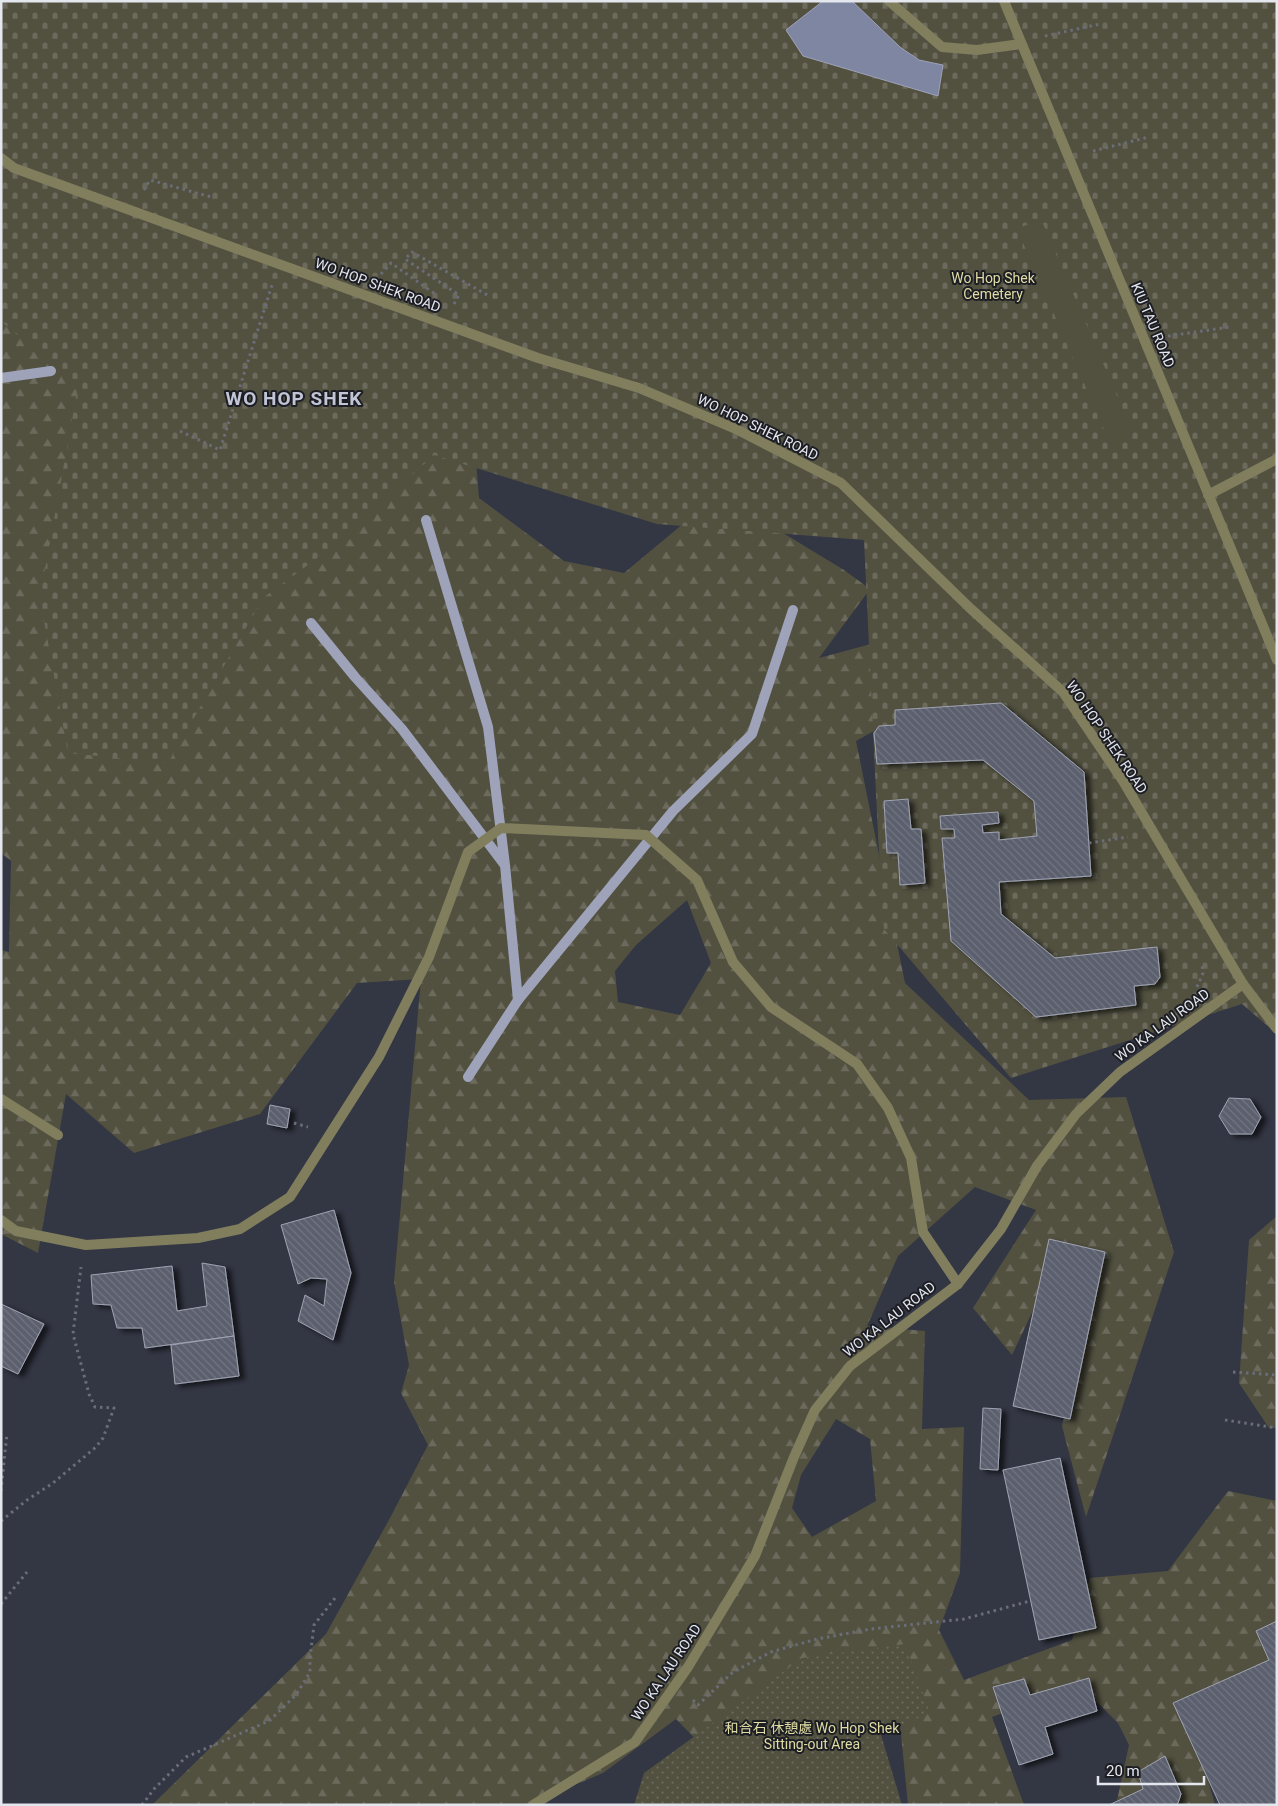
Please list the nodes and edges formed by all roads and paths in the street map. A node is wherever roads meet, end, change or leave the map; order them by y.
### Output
1 (889, 1) edge
2 (1004, 1) edge
3 (1100, 24) dead end
4 (1045, 36) dead end
5 (1021, 44) junction
6 (1149, 137) dead end
7 (1093, 151) dead end
8 (1, 158) edge
9 (141, 194) dead end
10 (210, 197) dead end
11 (275, 277) dead end
12 (388, 277) dead end
13 (437, 295) dead end
14 (489, 296) dead end
15 (452, 306) dead end
16 (1230, 327) dead end
17 (1168, 336) dead end
18 (180, 431) dead end
19 (1277, 459) edge
20 (1208, 495) junction
21 (1277, 660) edge
22 (1136, 836) dead end
23 (1089, 843) dead end
24 (1202, 963) dead end
25 (1243, 984) junction
26 (1196, 990) dead end
27 (1277, 1029) edge
28 (1, 1099) edge
29 (58, 1135) dead end
30 (1, 1220) edge
31 (86, 1245) junction
32 (958, 1284) junction
33 (1233, 1372) dead end
34 (1277, 1376) edge
35 (1225, 1420) dead end
36 (1277, 1428) edge
37 (7, 1433) dead end
38 (1, 1491) edge
39 (1, 1521) edge
40 (26, 1572) dead end
41 (335, 1598) dead end
42 (1030, 1602) dead end
43 (1, 1604) edge
44 (677, 1683) junction
45 (142, 1805) edge
46 (533, 1805) edge

1 - 5 street
2 - 5 street, KIU TAU ROAD
3 - 4 path
5 - 20 street, KIU TAU ROAD
6 - 7 path
8 - 25 street, WO HOP SHEK ROAD
9 - 10 path
11 - 18 path
12 - 13 path
14 - 15 path
16 - 17 path
19 - 20 street
20 - 21 street, KIU TAU ROAD
22 - 23 path
24 - 26 path
25 - 27 street, WO HOP SHEK ROAD
25 - 32 street, WO KA LAU ROAD
28 - 29 street
30 - 31 street
31 - 32 street
31 - 39 path
32 - 44 street, WO KA LAU ROAD
33 - 34 path
35 - 36 path
37 - 38 path
40 - 43 path
41 - 45 path
42 - 44 path
44 - 46 street, WO KA LAU ROAD

